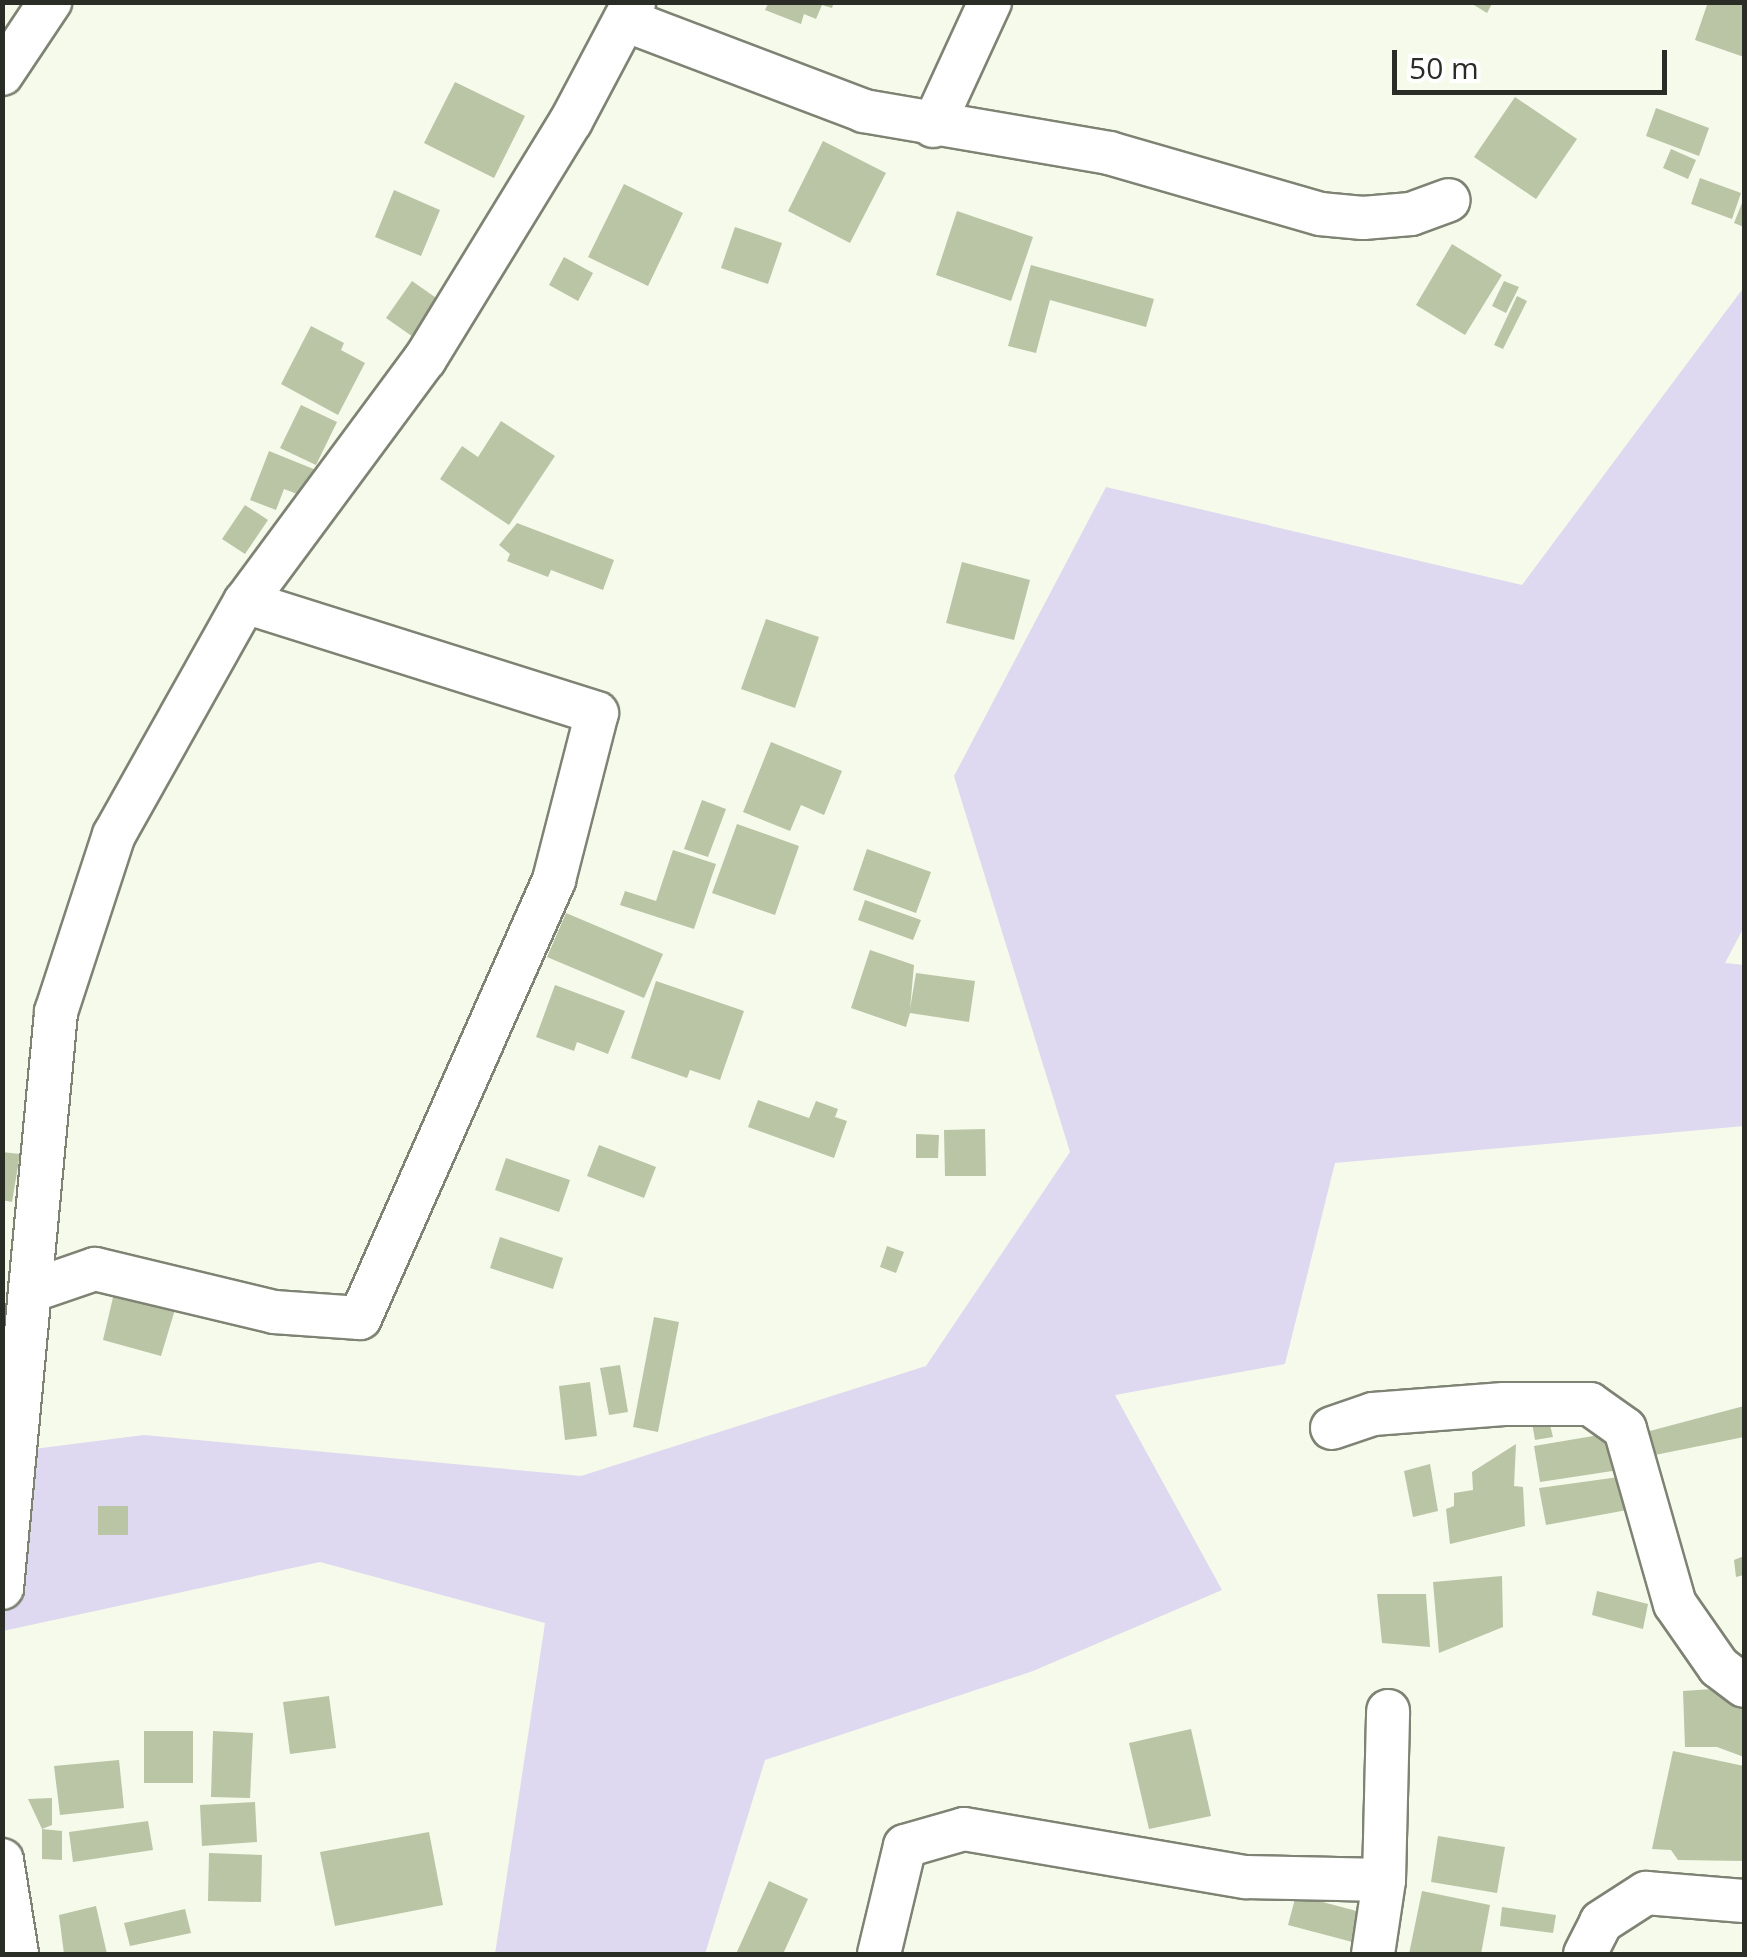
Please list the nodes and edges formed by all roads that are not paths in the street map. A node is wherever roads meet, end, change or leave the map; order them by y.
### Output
1 (50, 2) edge
2 (990, 2) edge
3 (629, 11) edge
4 (2, 74) edge
5 (933, 126) junction
6 (1449, 200) dead end
7 (245, 602) junction
8 (31, 1291) junction
9 (1332, 1428) dead end
10 (2, 1588) edge
11 (1744, 1686) edge
12 (1388, 1710) dead end
13 (2, 1860) edge
14 (1384, 1880) junction
15 (1744, 1901) edge
16 (17, 1954) edge
17 (879, 1954) edge
18 (1373, 1954) edge
19 (1585, 1954) edge

1 - 4 street
2 - 5 street
3 - 5 street
3 - 7 street
5 - 6 street
7 - 8 street
7 - 8 street
8 - 10 street
9 - 11 street
12 - 14 street
13 - 16 street
14 - 17 street
14 - 18 street
15 - 19 street

